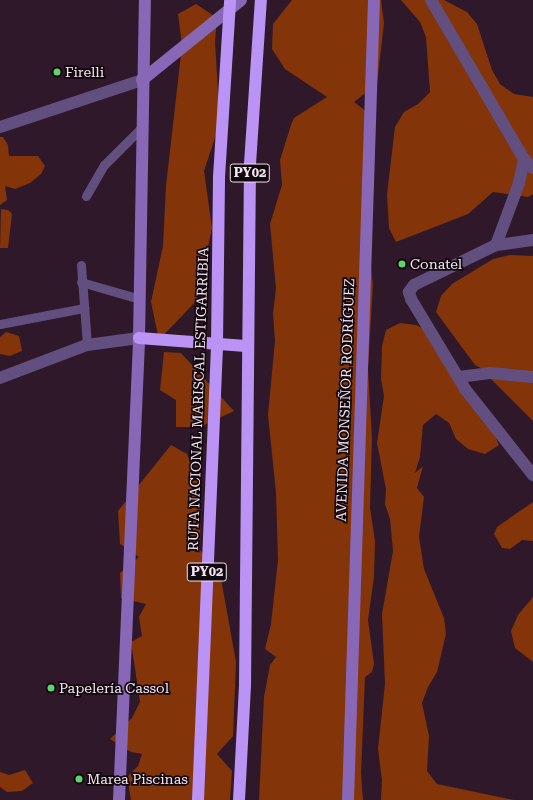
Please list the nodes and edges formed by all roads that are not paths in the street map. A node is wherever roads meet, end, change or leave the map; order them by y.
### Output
1 (145, 0) edge
2 (241, 0) edge
3 (261, 0) edge
4 (374, 0) edge
5 (431, 0) edge
6 (229, 4) edge
7 (142, 80) junction
8 (0, 127) edge
9 (142, 127) junction
10 (524, 159) junction
11 (533, 168) edge
12 (86, 196) dead end
13 (533, 240) edge
14 (496, 245) junction
15 (81, 265) dead end
16 (81, 282) junction
17 (140, 299) junction
18 (84, 308) junction
19 (0, 324) edge
20 (140, 338) junction
21 (216, 344) junction
22 (87, 346) junction
23 (246, 346) junction
24 (458, 377) junction
25 (533, 377) edge
26 (0, 378) edge
27 (533, 475) edge
28 (119, 800) edge
29 (198, 800) edge
30 (239, 800) edge
31 (348, 800) edge

1 - 7 street
2 - 6 street
3 - 23 highway, PY02
4 - 31 street, AVENIDA MONSEÑOR RODRÍGUEZ
5 - 10 street
6 - 7 street
6 - 21 highway, RUTA NACIONAL MARISCAL ESTIGARRIBIA / PY02
7 - 8 street
7 - 9 street
9 - 12 lane
9 - 17 street
10 - 11 street
10 - 14 street
13 - 14 street
14 - 24 street
15 - 16 lane
16 - 17 lane
16 - 18 lane
17 - 20 street
18 - 19 lane
18 - 22 lane
20 - 21 highway
20 - 22 street
20 - 28 street
21 - 23 highway
21 - 29 highway, RUTA NACIONAL MARISCAL ESTIGARRIBIA / PY02
22 - 26 street
23 - 30 highway, PY02
24 - 25 street
24 - 27 street

